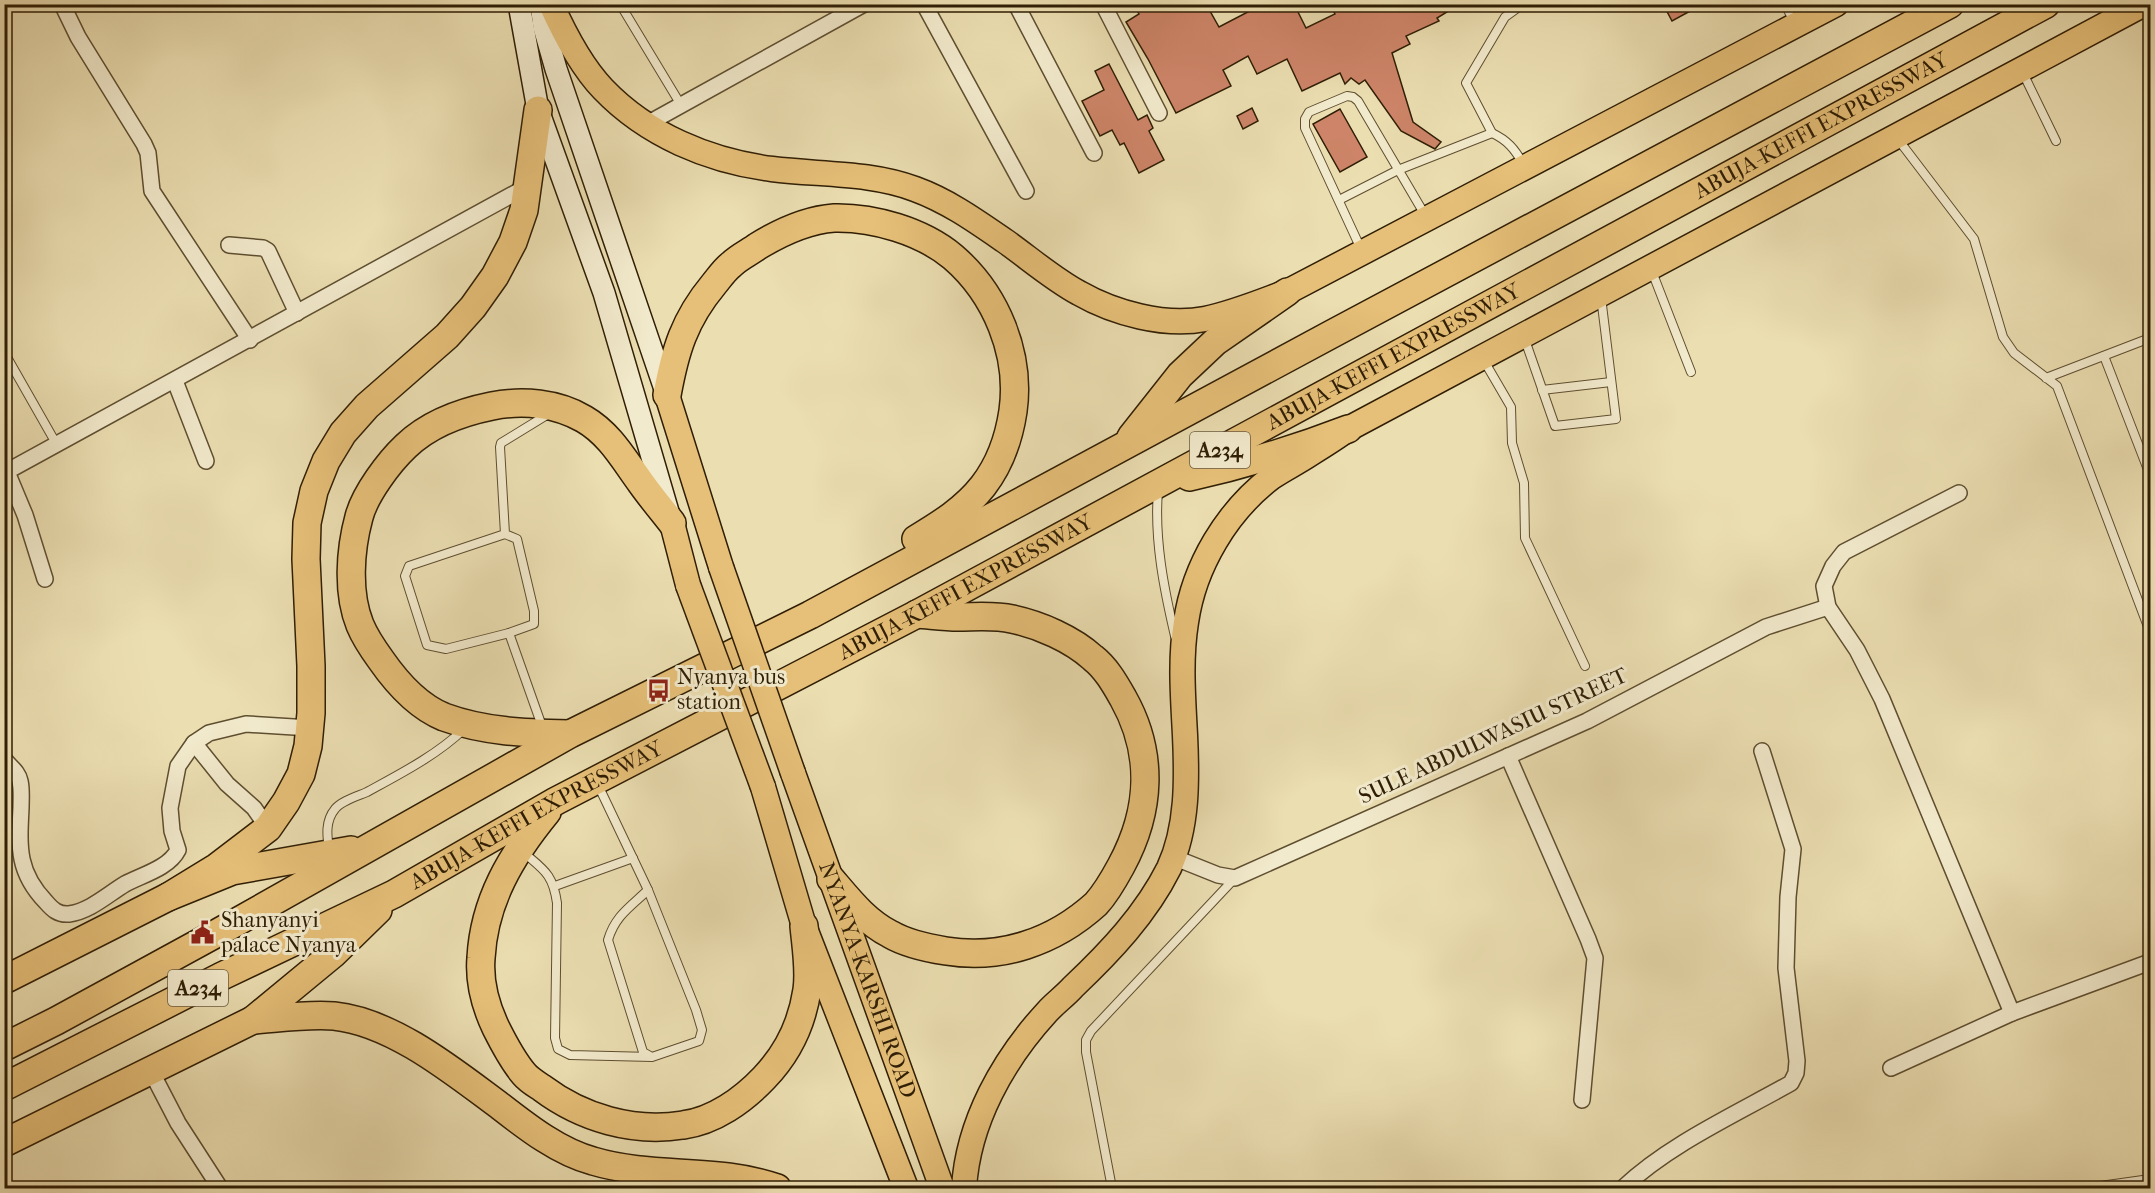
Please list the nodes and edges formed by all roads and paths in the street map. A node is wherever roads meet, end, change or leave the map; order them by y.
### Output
1 (62, 4) edge
2 (519, 4) edge
3 (620, 4) edge
4 (864, 4) edge
5 (924, 4) edge
6 (1016, 4) edge
7 (1103, 4) edge
8 (1522, 4) edge
9 (1785, 4) edge
10 (1836, 4) edge
11 (1950, 4) edge
12 (2046, 4) edge
13 (2144, 4) edge
14 (554, 7) edge
15 (837, 11) edge
16 (1796, 26) junction
17 (2021, 70) junction
18 (681, 105) junction
19 (538, 110) junction
20 (1159, 113) dead end
21 (647, 124) junction
22 (1492, 133) junction
23 (1896, 137) junction
24 (2056, 141) dead end
25 (1094, 153) dead end
26 (1525, 168) junction
27 (1398, 170) junction
28 (528, 186) junction
29 (1026, 191) dead end
30 (1339, 200) junction
31 (1428, 219) junction
32 (229, 245) dead end
33 (1363, 253) junction
34 (1651, 268) junction
35 (1287, 292) junction
36 (1601, 295) junction
37 (297, 313) junction
38 (1524, 335) junction
39 (2151, 338) edge
40 (250, 340) junction
41 (4, 352) edge
42 (2104, 356) junction
43 (1482, 358) junction
44 (1691, 372) dead end
45 (2046, 378) junction
46 (175, 381) junction
47 (1611, 382) junction
48 (1542, 390) junction
49 (666, 395) junction
50 (559, 408) junction
51 (1348, 429) junction
52 (57, 445) junction
53 (1123, 446) junction
54 (206, 461) dead end
55 (6, 473) edge
56 (2151, 476) edge
57 (1159, 483) junction
58 (1959, 492) dead end
59 (672, 523) junction
60 (505, 534) junction
61 (45, 579) dead end
62 (2151, 604) edge
63 (1828, 607) junction
64 (2141, 608) junction
65 (917, 614) junction
66 (810, 615) junction
67 (2151, 632) edge
68 (510, 633) junction
69 (1585, 666) dead end
70 (1182, 667) junction
71 (470, 724) junction
72 (310, 728) junction
73 (557, 734) junction
74 (194, 743) junction
75 (1762, 751) dead end
76 (1508, 756) junction
77 (4, 759) edge
78 (596, 781) junction
79 (556, 801) junction
80 (268, 828) junction
81 (368, 848) junction
82 (519, 849) junction
83 (330, 853) junction
84 (4, 854) edge
85 (20, 855) junction
86 (1173, 857) junction
87 (633, 858) junction
88 (1235, 878) junction
89 (831, 879) junction
90 (555, 886) junction
91 (648, 890) junction
92 (394, 894) junction
93 (168, 897) junction
94 (804, 926) junction
95 (2151, 962) edge
96 (4, 980) edge
97 (2012, 1013) junction
98 (253, 1020) junction
99 (4, 1047) edge
100 (651, 1057) junction
101 (1891, 1068) dead end
102 (151, 1071) junction
103 (4, 1087) edge
104 (1582, 1100) dead end
105 (4, 1143) edge
106 (2151, 1179) edge
107 (220, 1188) edge
108 (777, 1188) edge
109 (906, 1188) edge
110 (942, 1188) edge
111 (964, 1188) edge
112 (1112, 1188) edge
113 (1623, 1188) edge
114 (2086, 1188) edge

1 - 40 street
2 - 19 street
3 - 18 lane
4 - 15 street
5 - 29 street
6 - 25 street
7 - 20 street
8 - 22 lane
9 - 16 lane
10 - 16 main road
11 - 53 highway, ABUJA-KEFFI EXPRESSWAY / A234
12 - 57 highway, ABUJA-KEFFI EXPRESSWAY / A234
13 - 17 main road, ABUJA-KEFFI EXPRESSWAY
14 - 21 main road
14 - 49 street
15 - 18 street
16 - 26 main road
17 - 23 main road, ABUJA-KEFFI EXPRESSWAY
17 - 24 lane
18 - 21 street
19 - 28 highway
19 - 59 street
21 - 35 main road
22 - 26 lane
22 - 27 lane
23 - 34 main road, ABUJA-KEFFI EXPRESSWAY
23 - 45 lane
26 - 31 main road
27 - 30 lane
27 - 30 lane
27 - 31 lane
28 - 37 street
28 - 72 highway
30 - 33 lane
31 - 33 main road
32 - 37 street
33 - 35 main road
34 - 36 main road, ABUJA-KEFFI EXPRESSWAY
34 - 44 lane
35 - 53 highway
36 - 38 main road, ABUJA-KEFFI EXPRESSWAY
36 - 47 lane
37 - 40 street
38 - 43 main road, ABUJA-KEFFI EXPRESSWAY
38 - 48 lane
39 - 42 lane
40 - 46 street
41 - 52 lane
42 - 45 lane
42 - 56 lane
43 - 51 main road, ABUJA-KEFFI EXPRESSWAY
43 - 69 lane
45 - 64 lane
46 - 52 street
46 - 54 street
47 - 48 lane
47 - 48 lane
49 - 66 highway
49 - 89 main road, NYANYA-KARSHI ROAD, bridge
50 - 59 highway
50 - 60 lane
50 - 71 highway
51 - 57 highway
51 - 70 main road, ABUJA-KEFFI EXPRESSWAY
52 - 55 street
53 - 66 highway, ABUJA-KEFFI EXPRESSWAY / A234
55 - 61 street
57 - 65 highway, ABUJA-KEFFI EXPRESSWAY / A234
57 - 70 lane
58 - 63 street
59 - 94 main road, NYANYA-KARSHI ROAD, bridge
60 - 68 lane
60 - 68 lane
62 - 64 lane
63 - 76 street, SULE ABDULWASIU STREET
63 - 97 street
64 - 67 lane
65 - 78 highway, ABUJA-KEFFI EXPRESSWAY / A234
65 - 89 highway
66 - 73 highway, ABUJA-KEFFI EXPRESSWAY / A234
68 - 73 lane
70 - 86 main road, ABUJA-KEFFI EXPRESSWAY
71 - 73 highway
71 - 83 lane
72 - 74 street
72 - 80 highway
73 - 81 highway, ABUJA-KEFFI EXPRESSWAY / A234
74 - 80 street
74 - 85 street
75 - 113 street
76 - 88 street, SULE ABDULWASIU STREET
76 - 104 street
77 - 85 street
78 - 79 highway, ABUJA-KEFFI EXPRESSWAY / A234
78 - 87 lane
79 - 82 highway
79 - 92 highway, ABUJA-KEFFI EXPRESSWAY / A234
80 - 93 highway
81 - 83 highway, ABUJA-KEFFI EXPRESSWAY
81 - 99 highway, ABUJA-KEFFI EXPRESSWAY / A234
82 - 90 lane
82 - 94 highway
83 - 93 highway, ABUJA-KEFFI EXPRESSWAY
84 - 85 street
86 - 88 street
86 - 111 main road, ABUJA-KEFFI EXPRESSWAY
87 - 90 lane
87 - 91 lane
88 - 112 lane
89 - 110 main road, NYANYA-KARSHI ROAD
90 - 100 lane
91 - 100 lane
91 - 100 lane
92 - 98 highway, ABUJA-KEFFI EXPRESSWAY
92 - 103 highway, ABUJA-KEFFI EXPRESSWAY / A234
93 - 96 highway, ABUJA-KEFFI EXPRESSWAY
94 - 109 main road, NYANYA-KARSHI ROAD
95 - 97 street
97 - 101 street
98 - 102 highway, ABUJA-KEFFI EXPRESSWAY
98 - 108 highway
102 - 105 highway, ABUJA-KEFFI EXPRESSWAY
102 - 107 street
106 - 114 lane

